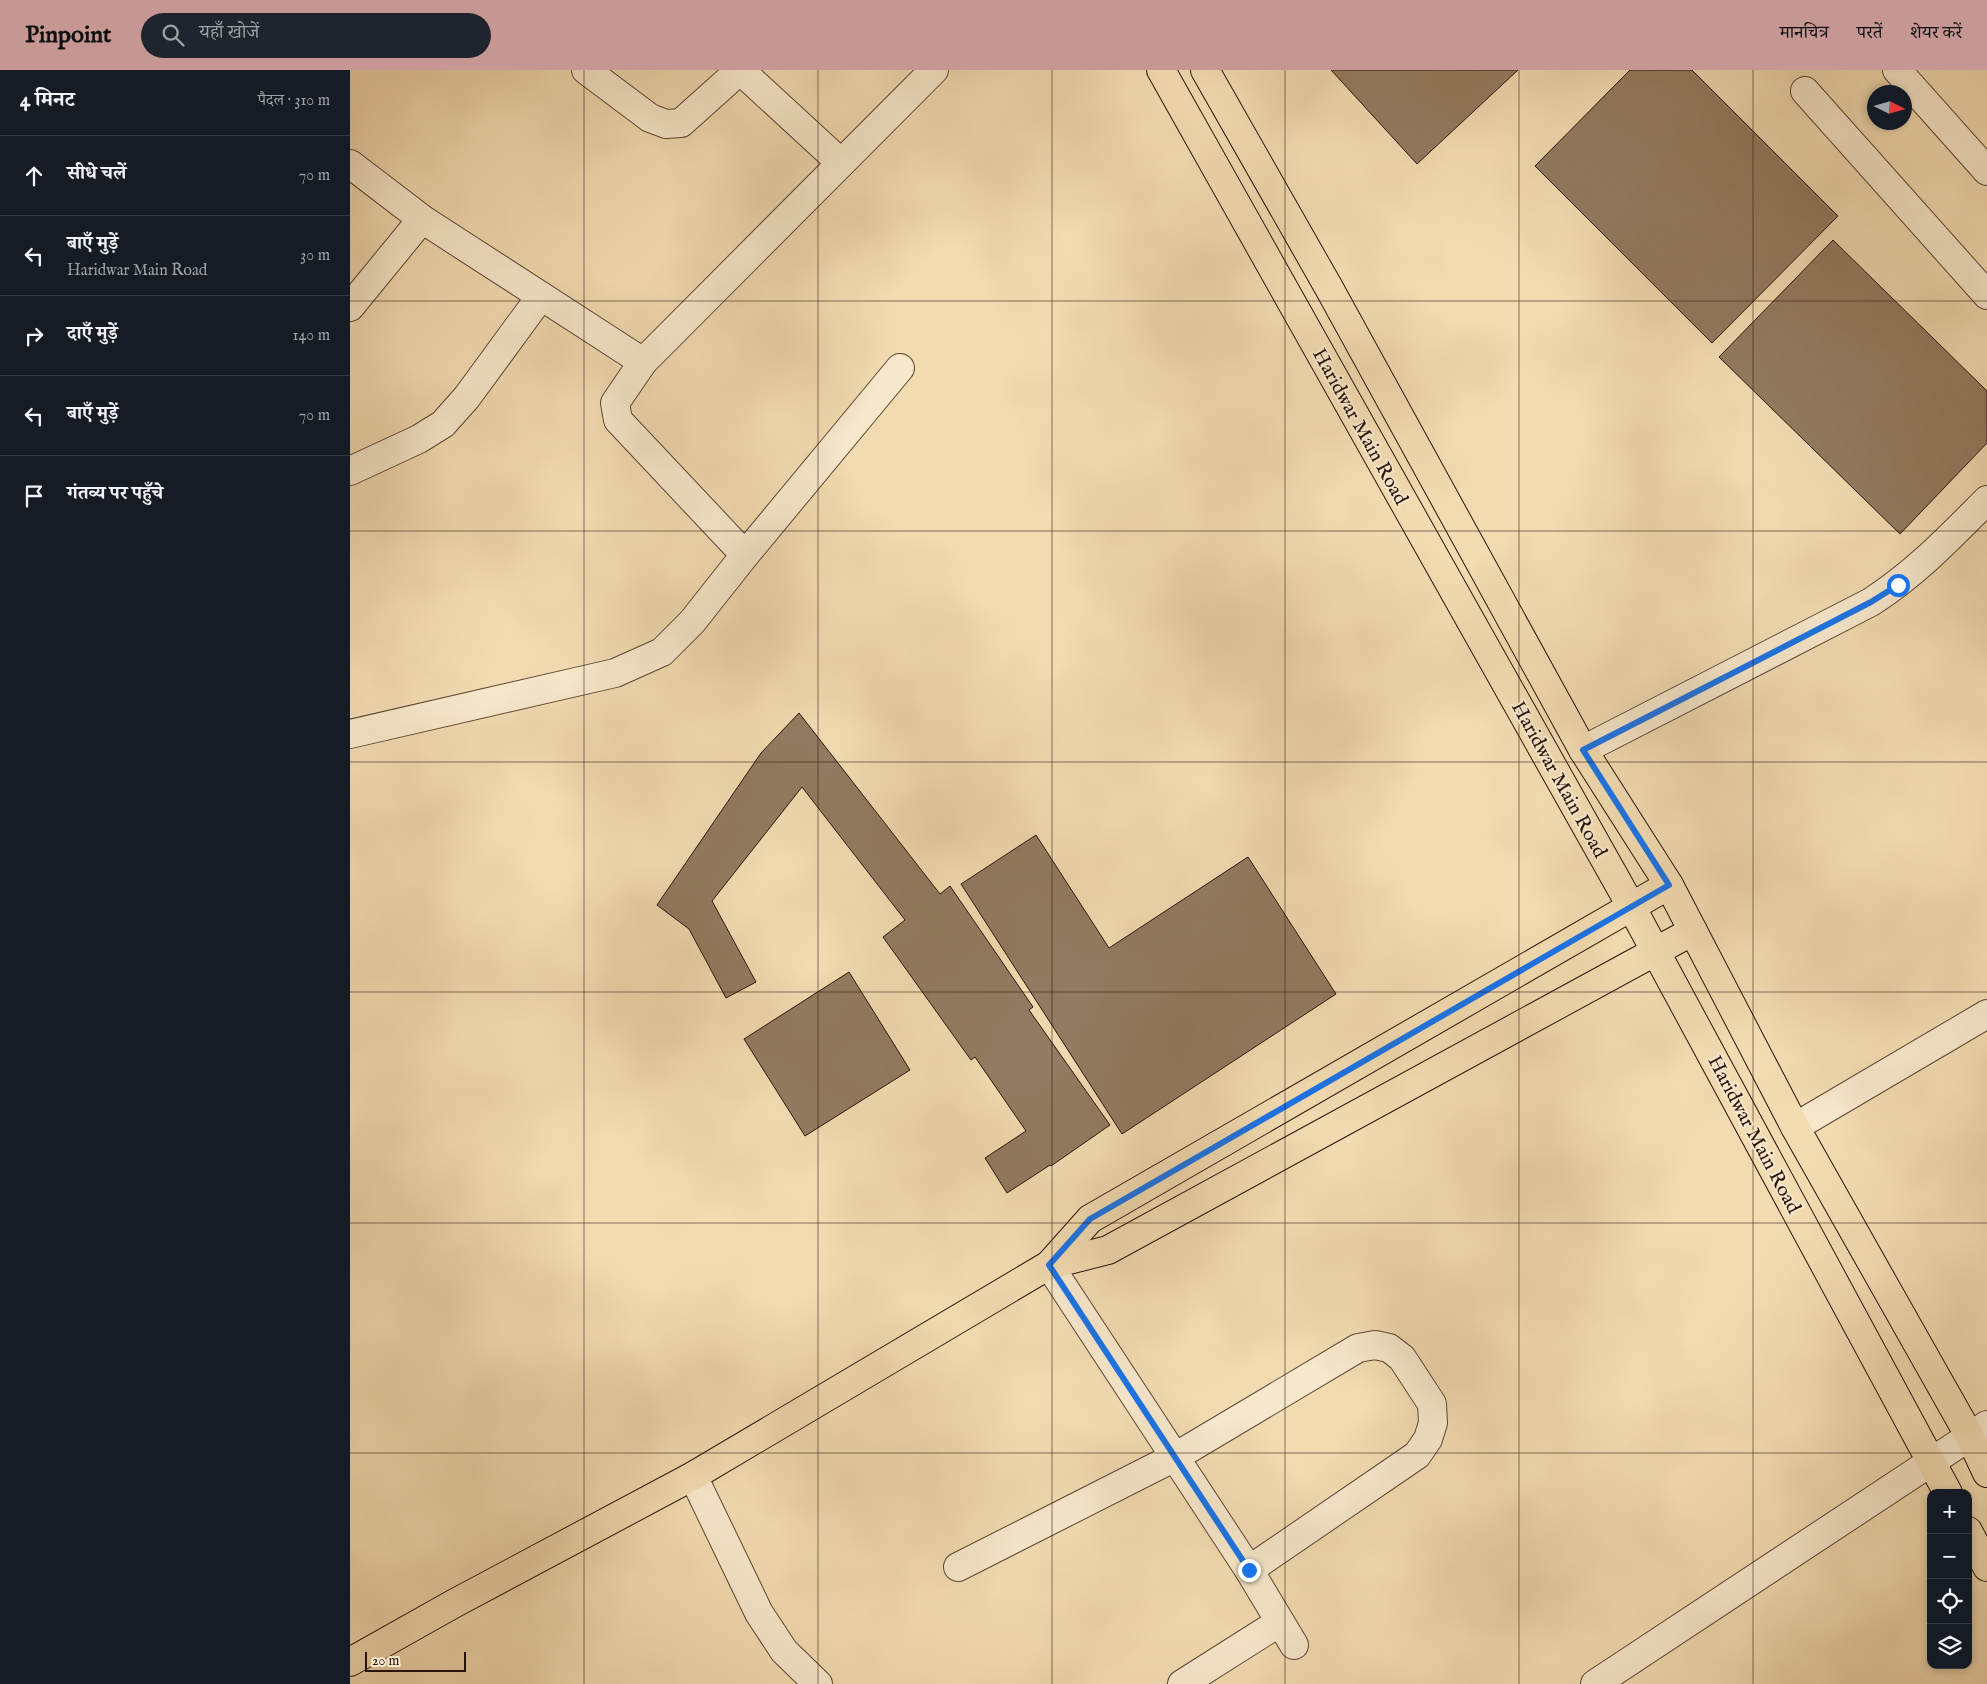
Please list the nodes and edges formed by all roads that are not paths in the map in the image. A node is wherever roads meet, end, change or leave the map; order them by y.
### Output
1 (586, 70) edge
2 (740, 70) edge
3 (934, 70) edge
4 (1161, 70) edge
5 (1205, 70) edge
6 (1897, 70) edge
7 (1805, 92) dead end
8 (841, 163) junction
9 (350, 164) edge
10 (1987, 171) edge
11 (422, 219) junction
12 (1329, 288) junction
13 (1987, 294) edge
14 (541, 296) junction
15 (350, 307) edge
16 (1296, 309) junction
17 (643, 362) junction
18 (900, 368) dead end
19 (350, 471) edge
20 (1987, 500) edge
21 (745, 555) junction
22 (350, 734) edge
23 (1583, 750) junction
24 (1669, 885) junction
25 (1632, 906) junction
26 (1693, 931) junction
27 (1656, 951) junction
28 (1987, 1014) edge
29 (1795, 1127) junction
30 (1049, 1265) junction
31 (1978, 1430) edge
32 (1175, 1456) junction
33 (1932, 1461) junction
34 (1987, 1473) edge
35 (693, 1476) junction
36 (1946, 1489) edge
37 (1970, 1534) edge
38 (958, 1567) dead end
39 (1987, 1567) edge
40 (1249, 1570) junction
41 (350, 1662) edge
42 (818, 1684) edge
43 (1182, 1684) edge
44 (1596, 1684) edge

1 - 2 street
2 - 8 street
3 - 8 street
4 - 16 main road, Haridwar Main Road
5 - 12 main road, Haridwar Main Road
6 - 10 street
7 - 13 street
8 - 17 street
9 - 11 street
11 - 14 street
11 - 15 street
12 - 16 main road
12 - 23 main road, Haridwar Main Road
14 - 17 street
14 - 19 street
16 - 25 main road, Haridwar Main Road
17 - 21 street
18 - 21 street
20 - 23 street
21 - 22 street
23 - 24 main road, Haridwar Main Road
24 - 25 main road
24 - 26 main road, Haridwar Main Road
25 - 27 main road, Haridwar Main Road
25 - 30 main road
26 - 27 main road
26 - 29 main road, Haridwar Main Road
27 - 30 main road
27 - 33 main road, Haridwar Main Road
28 - 29 street
29 - 31 main road, Haridwar Main Road
30 - 32 street
30 - 35 main road
31 - 33 street
31 - 34 main road, Haridwar Main Road
32 - 38 street
32 - 40 street
32 - 40 street
33 - 36 main road, Haridwar Main Road
33 - 44 street
35 - 41 main road
35 - 42 street
37 - 39 main road
40 - 43 street

